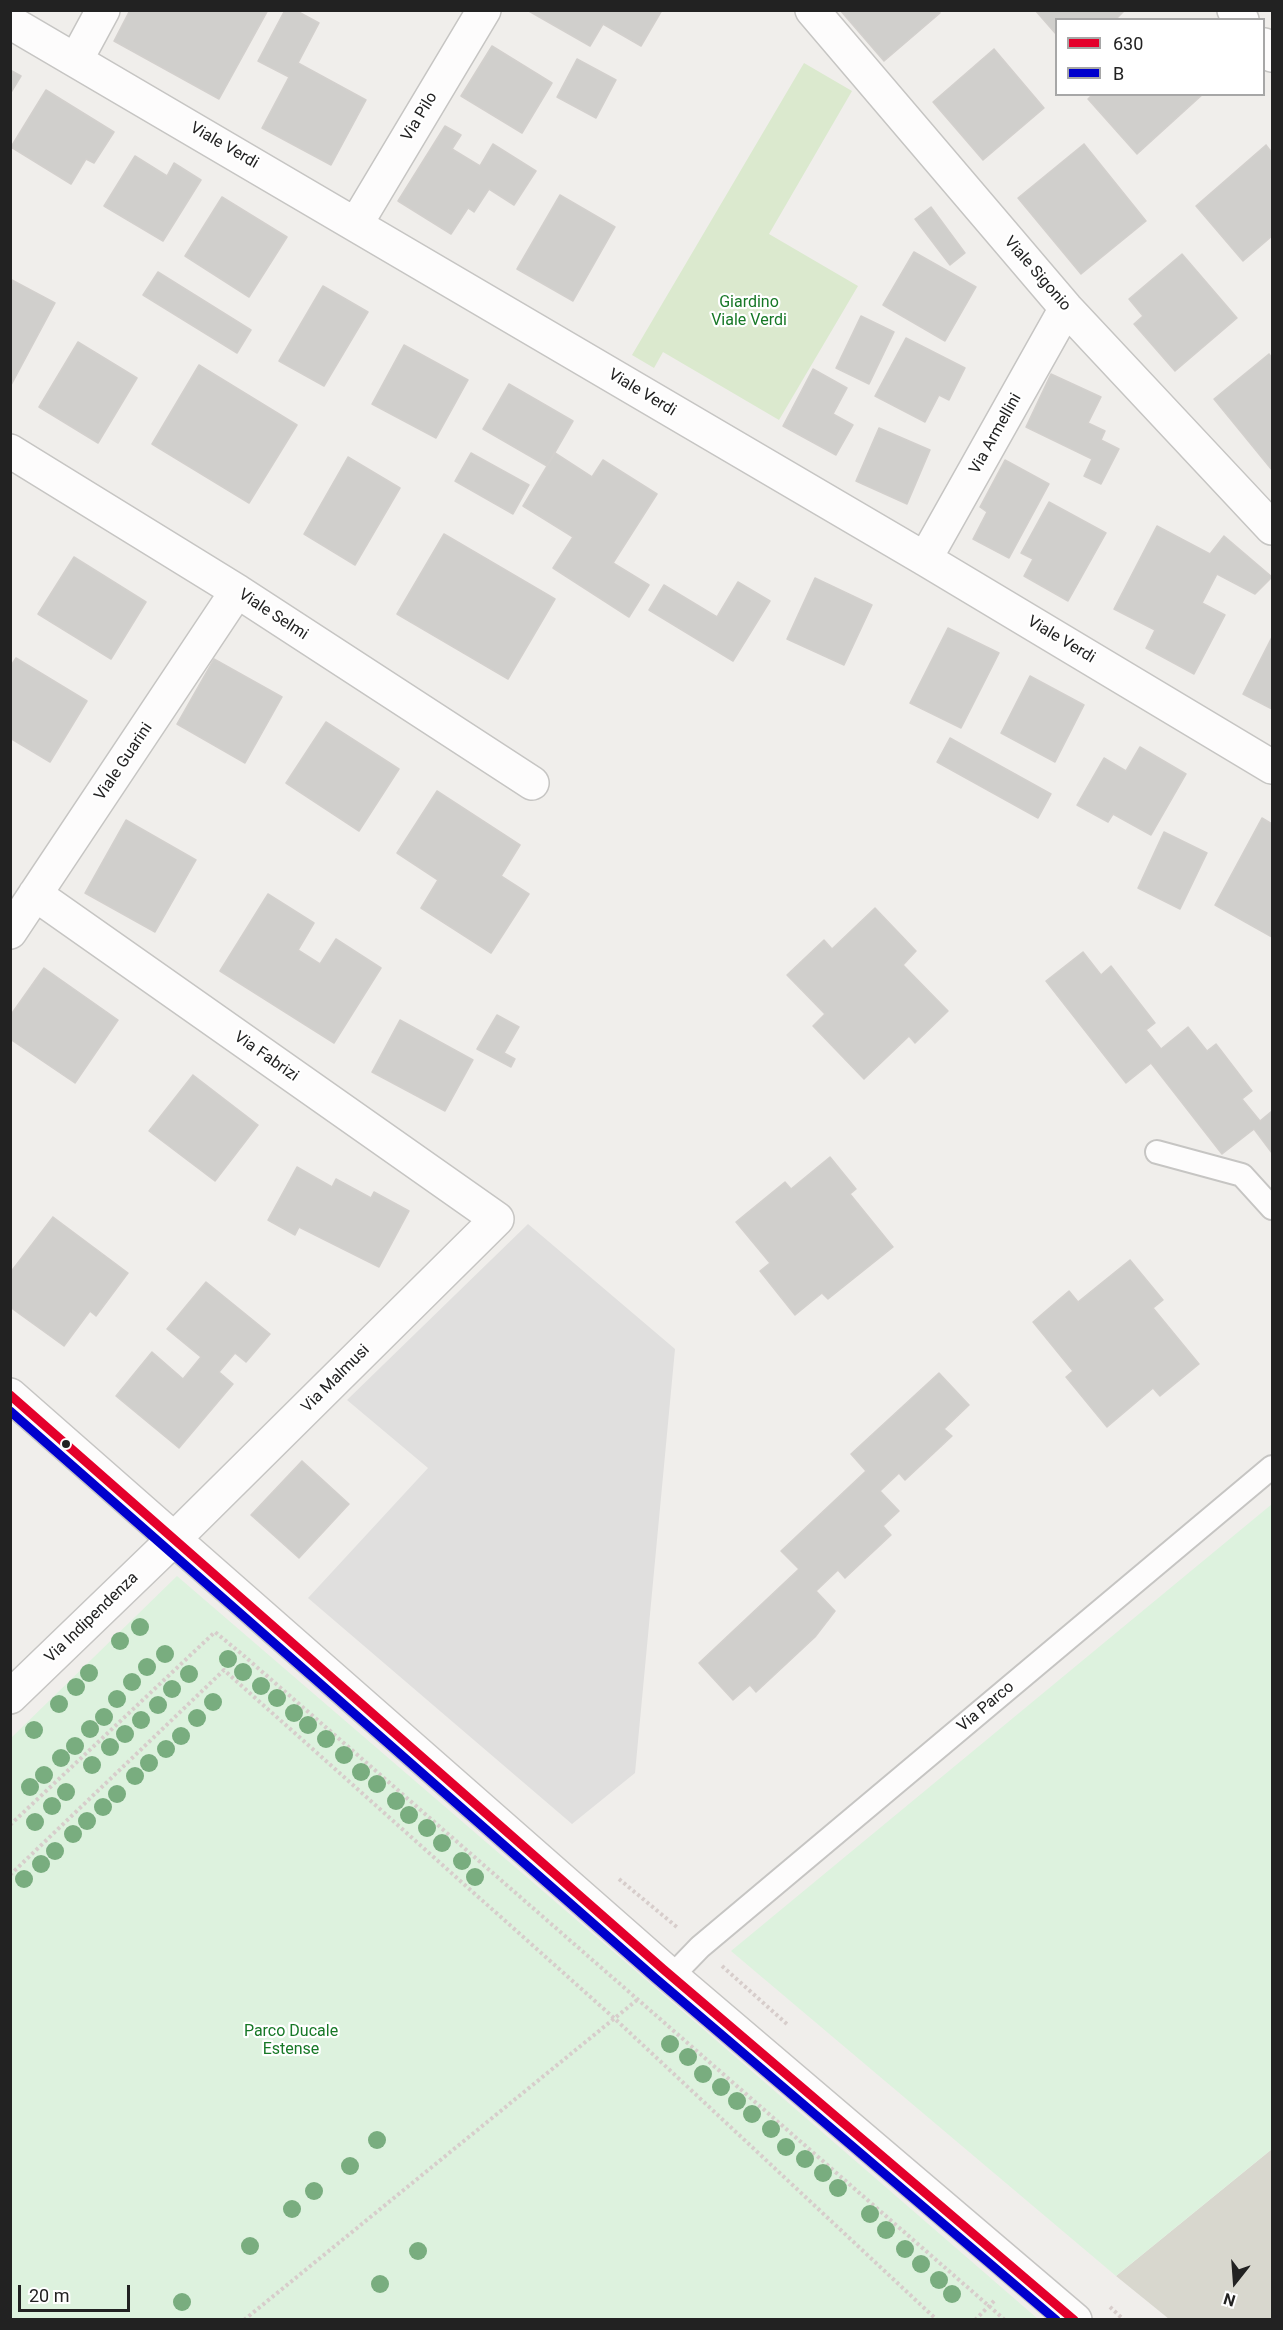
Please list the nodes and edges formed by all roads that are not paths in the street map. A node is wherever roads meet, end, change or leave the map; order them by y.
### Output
1 (103, 10) edge
2 (484, 10) edge
3 (812, 10) edge
4 (10, 22) edge
5 (76, 60) junction
6 (356, 224) junction
7 (1066, 308) junction
8 (10, 451) edge
9 (1272, 528) edge
10 (926, 560) junction
11 (237, 591) junction
12 (1272, 767) edge
13 (532, 783) dead end
14 (35, 894) junction
15 (10, 932) edge
16 (1157, 1152) dead end
17 (1272, 1208) edge
18 (497, 1219) joint
19 (10, 1395) edge
20 (1272, 1467) edge
21 (174, 1539) junction
22 (10, 1697) edge
23 (672, 1976) junction
24 (1075, 2319) edge

1 - 5 street
2 - 6 street, Via Pilo
3 - 7 street, Viale Sigonio
4 - 5 street, Viale Verdi
5 - 6 street, Viale Verdi
6 - 10 street, Viale Verdi
7 - 9 street, Viale Sigonio
7 - 10 street, Via Armellini
8 - 11 street, Viale Selmi
10 - 12 street, Viale Verdi
11 - 13 street, Viale Selmi
11 - 14 street, Viale Guarini
14 - 15 street, Viale Guarini
14 - 18 street, Via Fabrizi
16 - 17 lane
18 - 21 street, Via Malmusi
19 - 21 street
20 - 23 lane, Via Parco
21 - 22 street, Via Indipendenza
21 - 23 street
23 - 24 street

